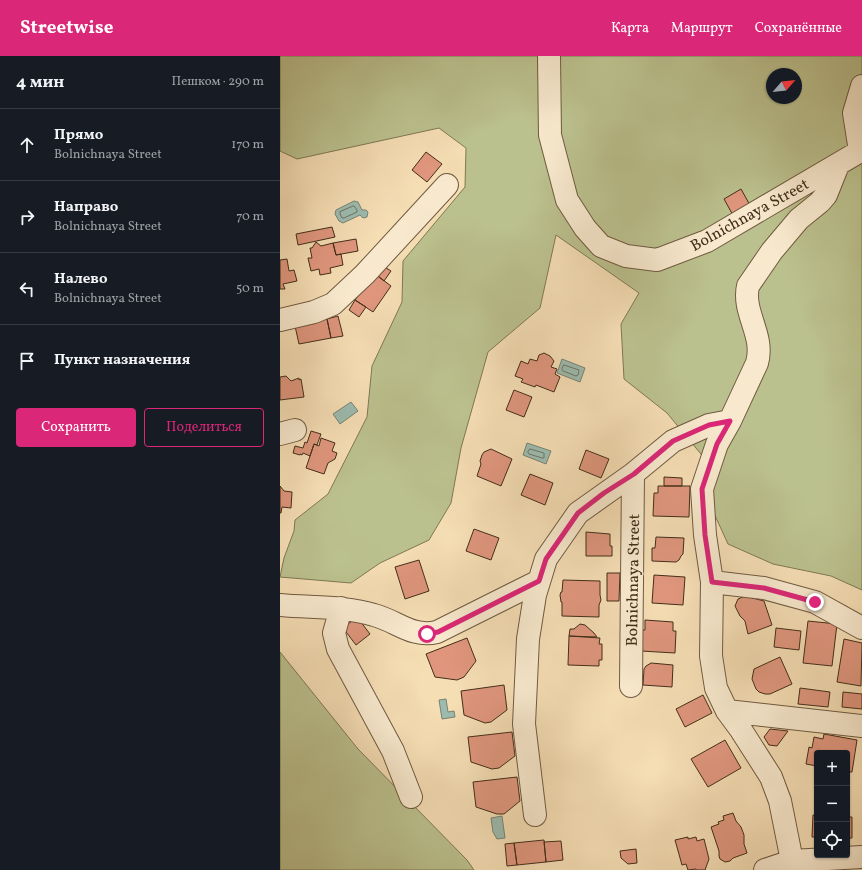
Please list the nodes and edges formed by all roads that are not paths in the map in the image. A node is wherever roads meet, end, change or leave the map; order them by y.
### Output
1 (549, 56) edge
2 (862, 86) edge
3 (861, 150) edge
4 (838, 165) junction
5 (447, 185) dead end
6 (280, 320) edge
7 (730, 421) junction
8 (634, 474) junction
9 (539, 581) junction
10 (712, 582) junction
11 (280, 605) edge
12 (341, 608) junction
13 (862, 628) edge
14 (631, 686) dead end
15 (727, 711) junction
16 (862, 726) edge
17 (411, 797) dead end
18 (535, 816) dead end
19 (862, 857) edge
20 (793, 865) edge
21 (765, 870) edge

1 - 4 street, Bolnichnaya Street
2 - 3 street
3 - 4 street, Bolnichnaya Street
4 - 7 street, Bolnichnaya Street
5 - 6 street
7 - 8 street
7 - 10 street, Bolnichnaya Street
8 - 9 street
8 - 14 street, Bolnichnaya Street
9 - 12 street
9 - 18 street
10 - 13 street
10 - 15 street, Bolnichnaya Street
11 - 12 street
12 - 17 street
15 - 16 street
15 - 20 street, Bolnichnaya Street
19 - 20 street
20 - 21 street

